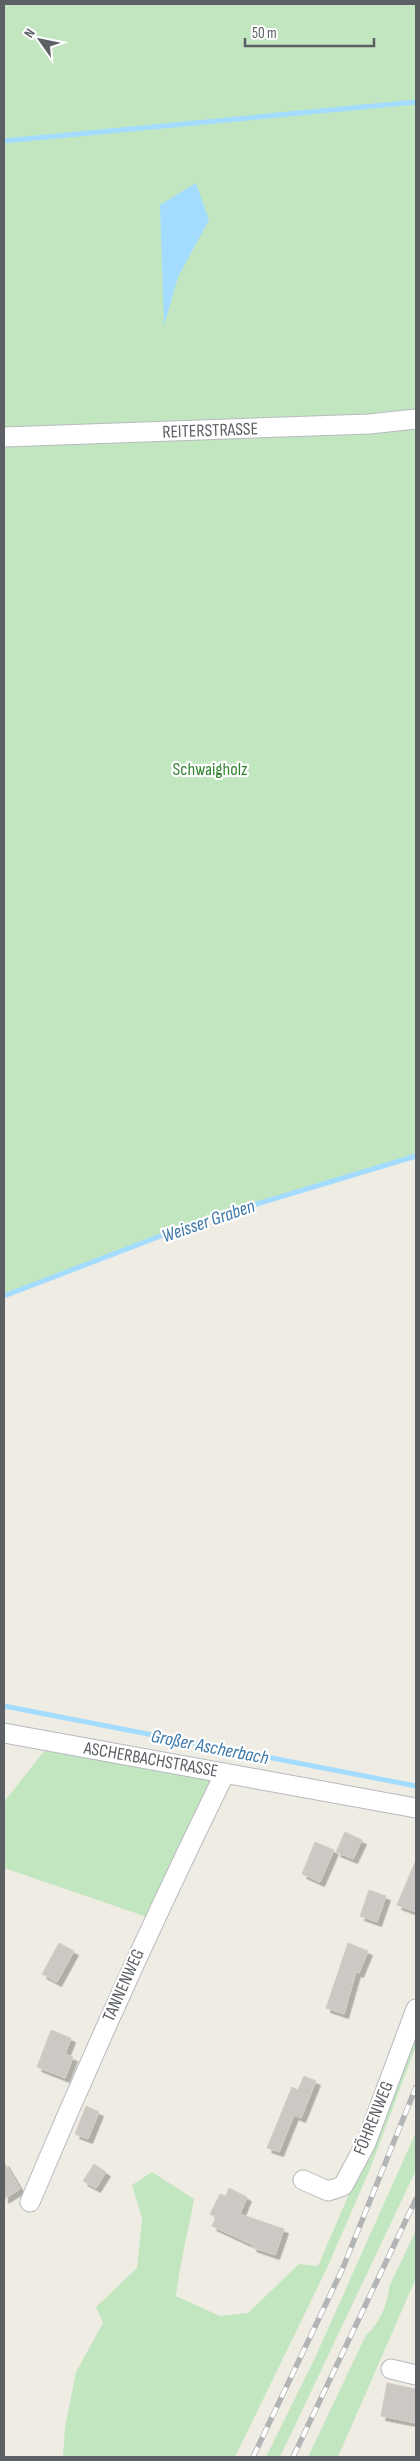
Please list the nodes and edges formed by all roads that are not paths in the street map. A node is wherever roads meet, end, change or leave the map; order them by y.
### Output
1 (416, 419) edge
2 (4, 437) edge
3 (4, 1733) edge
4 (225, 1772) junction
5 (416, 1808) edge
6 (416, 2009) edge
7 (303, 2180) dead end
8 (30, 2202) dead end
9 (390, 2369) dead end
10 (416, 2375) edge

1 - 2 street, REITERSTRASSE
3 - 4 street, ASCHERBACHSTRASSE
4 - 5 street, ASCHERBACHSTRASSE
4 - 8 street, TANNENWEG
6 - 7 street, FÖHRENWEG
9 - 10 street

